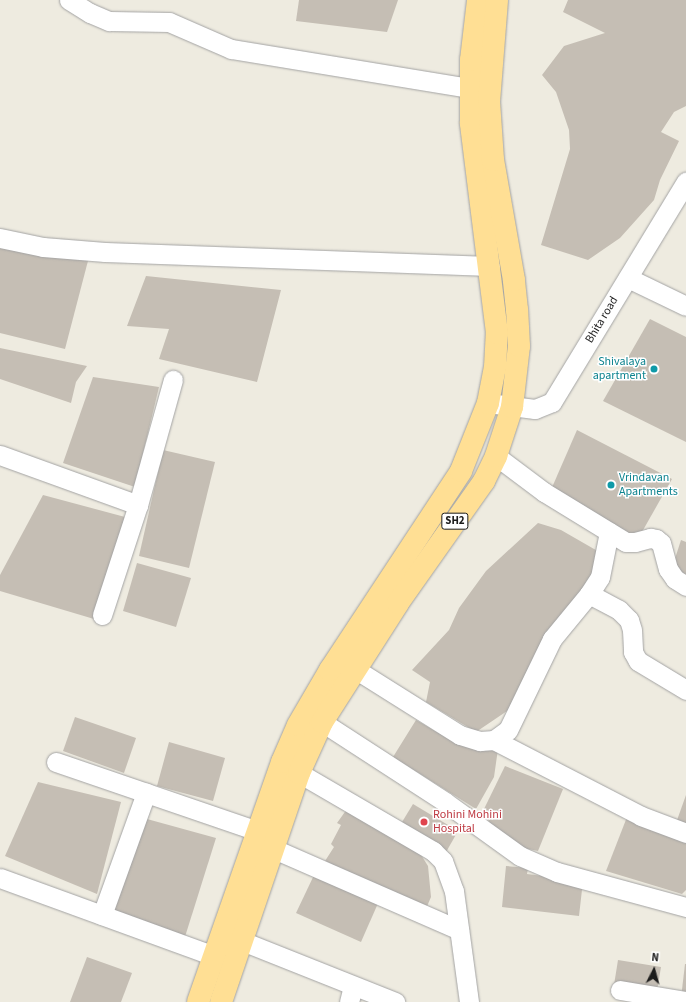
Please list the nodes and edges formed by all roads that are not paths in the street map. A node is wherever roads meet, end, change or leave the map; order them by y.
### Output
1 (69, 0) edge
2 (478, 0) edge
3 (497, 0) edge
4 (470, 88) junction
5 (686, 182) edge
6 (0, 238) edge
7 (490, 266) junction
8 (628, 278) junction
9 (686, 306) edge
10 (173, 380) dead end
11 (488, 403) junction
12 (512, 406) junction
13 (0, 455) edge
14 (496, 456) junction
15 (138, 505) junction
16 (609, 532) junction
17 (686, 586) edge
18 (589, 594) junction
19 (102, 615) dead end
20 (355, 669) junction
21 (686, 690) edge
22 (322, 722) junction
23 (494, 740) junction
24 (56, 762) dead end
25 (299, 773) junction
26 (146, 793) junction
27 (258, 831) junction
28 (686, 833) edge
29 (274, 849) junction
30 (0, 878) edge
31 (686, 907) edge
32 (102, 915) junction
33 (460, 930) junction
34 (242, 941) junction
35 (214, 956) junction
36 (620, 990) dead end
37 (351, 994) edge
38 (686, 1001) edge
39 (198, 1002) edge
40 (221, 1002) edge
41 (395, 1002) edge
42 (469, 1002) edge

1 - 4 street
2 - 4 main road, SH2
3 - 12 main road, SH2
4 - 7 main road, SH2
5 - 8 street, Bhita road
6 - 7 street
7 - 11 main road, SH2
8 - 9 street
8 - 12 street, Bhita road
10 - 15 street
11 - 12 street, Bhita road
11 - 27 main road, SH2
12 - 14 main road, SH2
13 - 15 street
14 - 16 street
14 - 20 main road, SH2
15 - 19 street
16 - 17 street
16 - 18 street
18 - 21 street
18 - 23 street
20 - 22 main road, SH2
20 - 23 street
22 - 25 main road, SH2
22 - 31 street
23 - 28 street
24 - 26 street
25 - 29 main road, SH2
25 - 33 street
26 - 27 street
26 - 32 street
27 - 35 main road, SH2
29 - 33 street
29 - 34 main road, SH2
30 - 32 street
32 - 35 street
33 - 42 street
34 - 37 street
34 - 40 main road, SH2
35 - 39 main road, SH2
36 - 38 street
37 - 41 street

